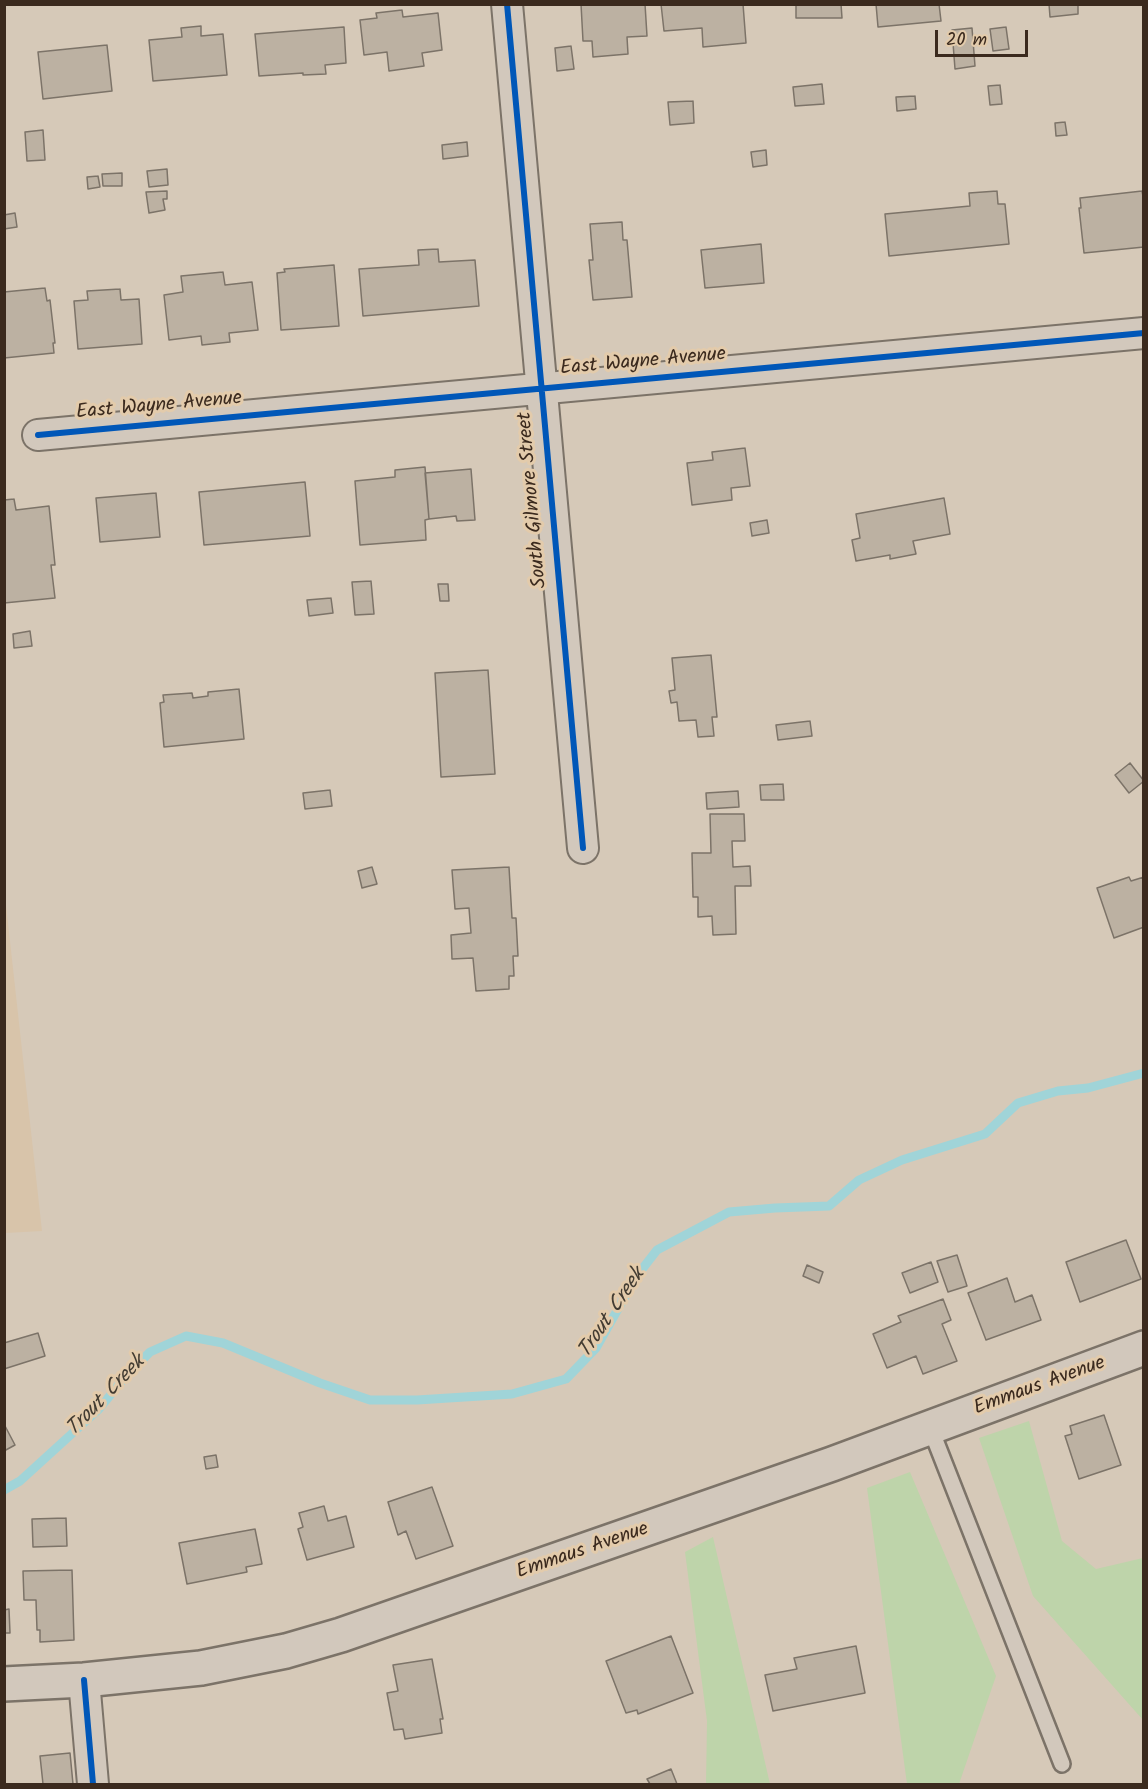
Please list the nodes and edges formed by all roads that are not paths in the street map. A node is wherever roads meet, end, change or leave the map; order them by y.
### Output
1 (507, 4) edge
2 (1143, 333) edge
3 (541, 389) junction
4 (38, 435) dead end
5 (583, 848) dead end
6 (1143, 1348) edge
7 (930, 1427) junction
8 (84, 1680) junction
9 (4, 1684) edge
10 (1062, 1764) dead end
11 (93, 1785) edge

1 - 3 street, South Gilmore Street
2 - 3 street, East Wayne Avenue
3 - 4 street, East Wayne Avenue
3 - 5 street, South Gilmore Street
6 - 7 main road, Emmaus Avenue
7 - 8 main road, Emmaus Avenue
7 - 10 lane
8 - 9 main road, Emmaus Avenue
8 - 11 street

